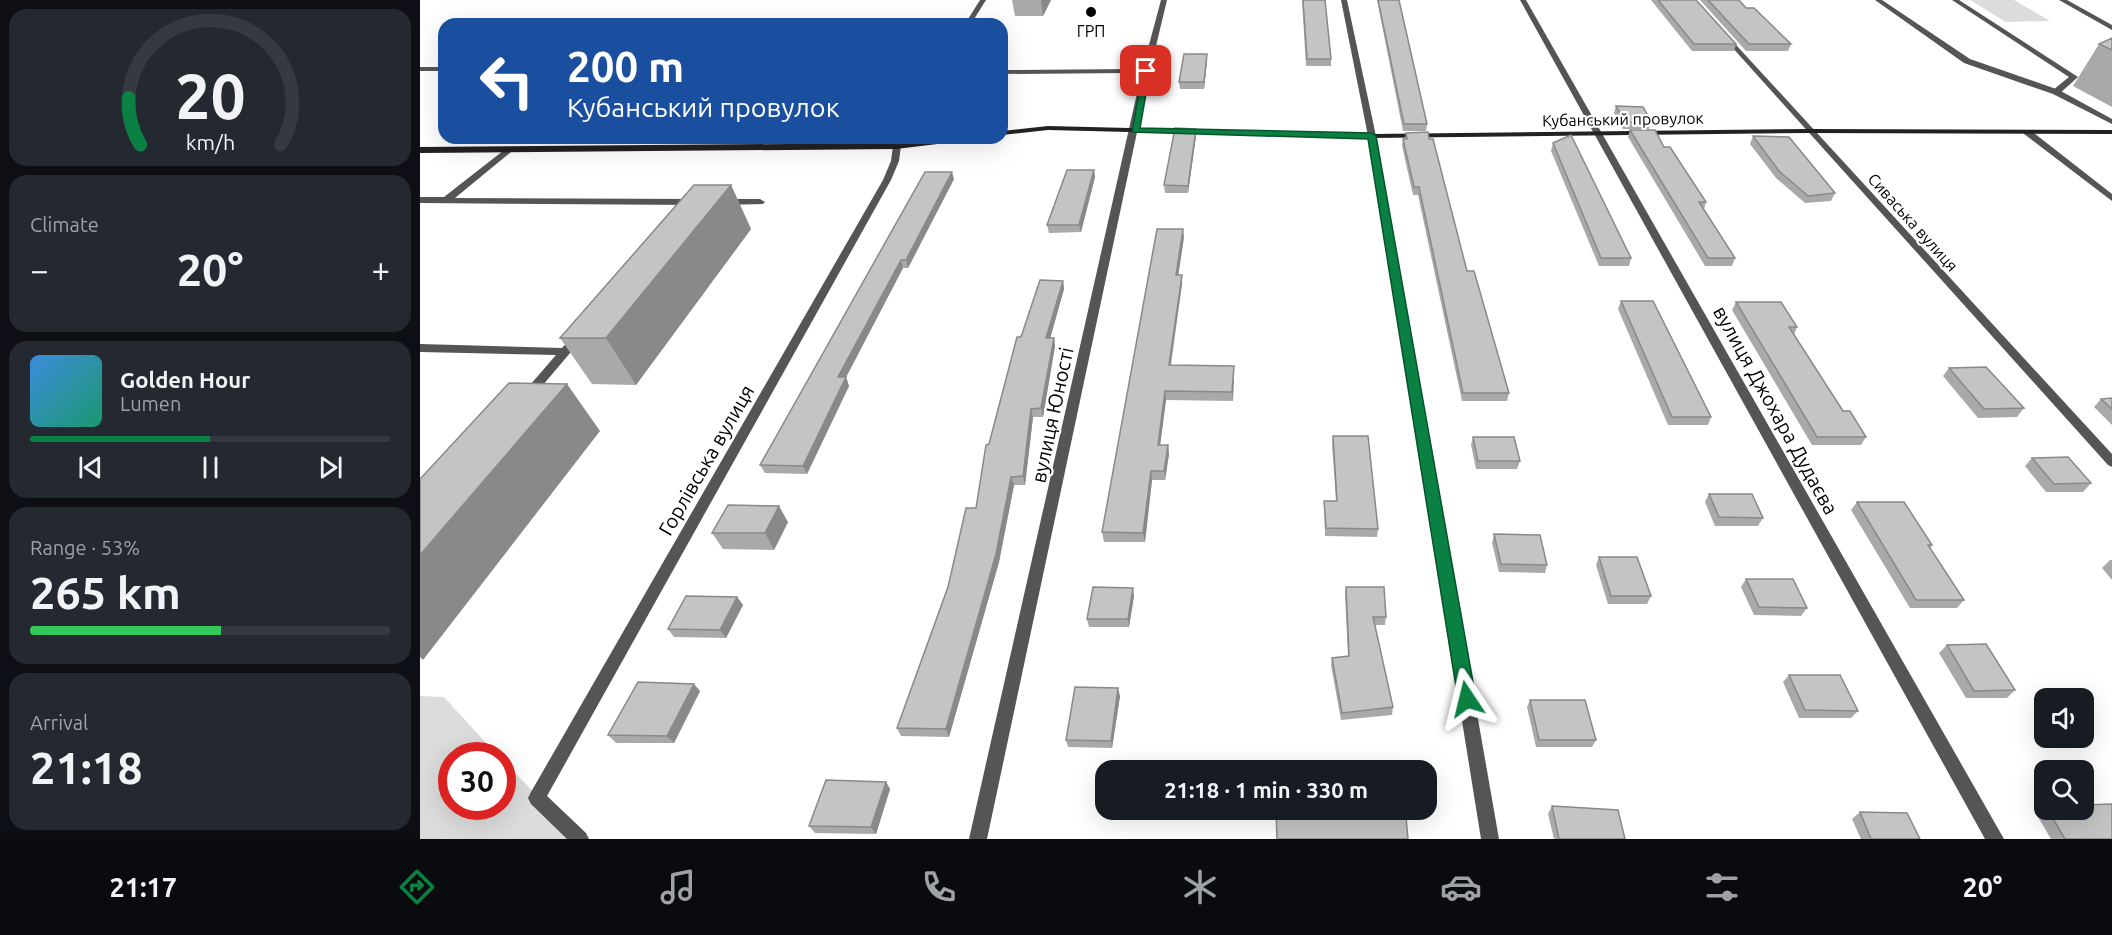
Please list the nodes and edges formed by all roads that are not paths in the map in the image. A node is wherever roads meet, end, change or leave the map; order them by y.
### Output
1 (983, 0) edge
2 (1164, 0) edge
3 (1344, 0) edge
4 (1523, 0) edge
5 (1878, 0) edge
6 (1955, 0) edge
7 (2062, 0) edge
8 (972, 18) edge
9 (1717, 27) edge
10 (2112, 28) edge
11 (420, 69) edge
12 (438, 69) edge
13 (1128, 71) dead end
14 (1008, 72) edge
15 (2084, 74) dead end
16 (2074, 77) junction
17 (2056, 92) junction
18 (2112, 122) edge
19 (1135, 130) junction
20 (1809, 131) junction
21 (1008, 132) edge
22 (2027, 132) junction
23 (2112, 132) edge
24 (1598, 134) junction
25 (1372, 136) junction
26 (800, 144) edge
27 (897, 144) edge
28 (420, 150) edge
29 (508, 150) junction
30 (2112, 198) edge
31 (420, 200) edge
32 (446, 200) junction
33 (702, 202) edge
34 (713, 202) edge
35 (760, 202) dead end
36 (589, 325) edge
37 (420, 348) edge
38 (566, 352) junction
39 (520, 404) edge
40 (2112, 462) edge
41 (580, 839) edge
42 (978, 839) edge
43 (1490, 839) edge
44 (1995, 839) edge

1 - 8 street
2 - 19 street, вулиця Юності
3 - 25 street
4 - 24 street, вулиця Джохара Дудаєва
5 - 17 street
6 - 16 street
7 - 10 street
9 - 20 street, Сиваська вулиця
11 - 12 street
13 - 14 street
15 - 16 street
16 - 17 street
17 - 18 street
19 - 21 street, Кубанський провулок
19 - 25 street, Кубанський провулок
19 - 42 street, вулиця Юності
20 - 22 street, Кубанський провулок
20 - 24 street, Кубанський провулок
20 - 40 street, Сиваська вулиця
22 - 23 street, Кубанський провулок
22 - 30 street
24 - 25 street, Кубанський провулок
24 - 44 street, вулиця Джохара Дудаєва
25 - 43 street
26 - 29 street
27 - 41 street, Горлівська вулиця
28 - 29 street
29 - 32 street
31 - 32 street
32 - 33 street
34 - 35 street
36 - 38 street
37 - 38 street
38 - 39 street

